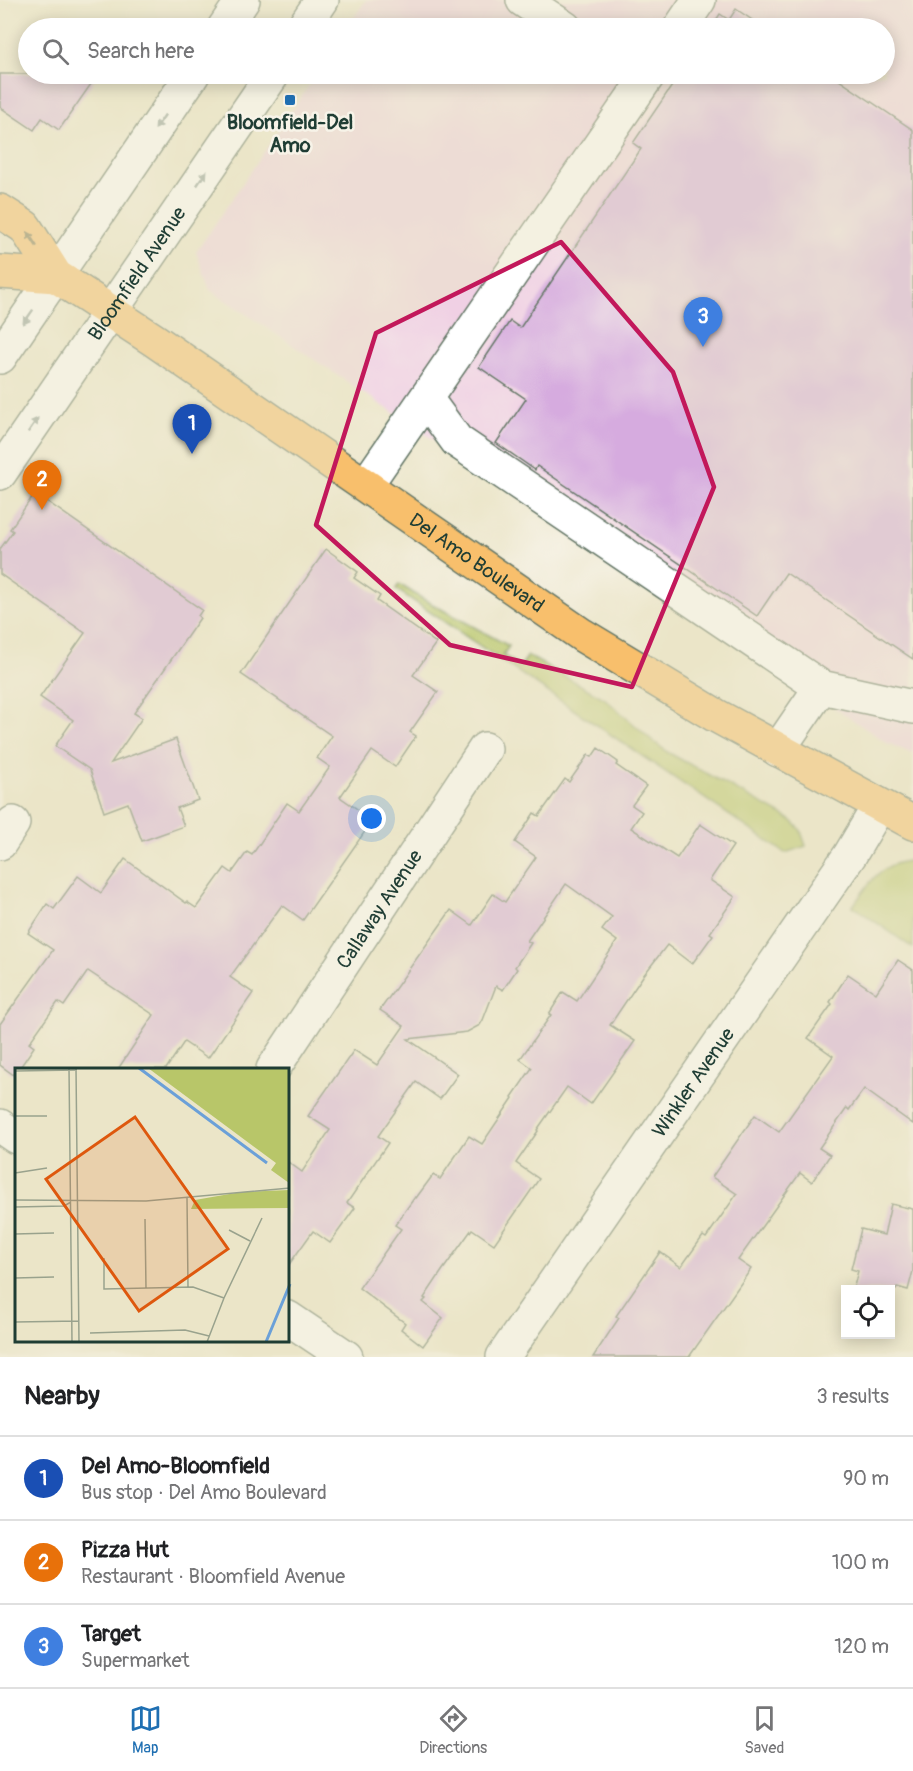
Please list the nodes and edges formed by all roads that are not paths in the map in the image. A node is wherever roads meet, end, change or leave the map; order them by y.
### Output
1 (243, 0) edge
2 (322, 0) edge
3 (523, 0) edge
4 (699, 0) edge
5 (231, 18) edge
6 (310, 18) edge
7 (550, 18) edge
8 (687, 18) edge
9 (186, 84) edge
10 (266, 84) edge
11 (637, 84) edge
12 (0, 211) edge
13 (0, 272) edge
14 (56, 276) junction
15 (110, 313) junction
16 (0, 357) edge
17 (427, 400) junction
18 (0, 473) edge
19 (366, 485) junction
20 (821, 687) junction
21 (913, 707) edge
22 (485, 749) dead end
23 (778, 750) junction
24 (879, 806) junction
25 (913, 822) edge
26 (274, 1068) edge
27 (0, 1126) edge
28 (15, 1136) edge
29 (290, 1319) edge
30 (346, 1357) edge
31 (503, 1357) edge

1 - 5 street
2 - 6 street
3 - 7 street
4 - 8 street
9 -> 14 street
15 -> 10 street, Bloomfield Avenue
11 - 17 street
14 -> 12 main road, Del Amo Boulevard
13 - 14 main road
14 - 15 main road, Del Amo Boulevard
14 -> 16 street
18 -> 15 street, Bloomfield Avenue
15 - 19 main road, Del Amo Boulevard
17 - 19 street
17 - 20 street
19 - 23 main road, Del Amo Boulevard
20 - 21 street
20 - 23 street
22 - 26 street, Callaway Avenue
23 - 24 main road, Del Amo Boulevard
24 - 25 main road, Del Amo Boulevard
24 - 31 street, Winkler Avenue
27 - 28 street
29 - 30 street

